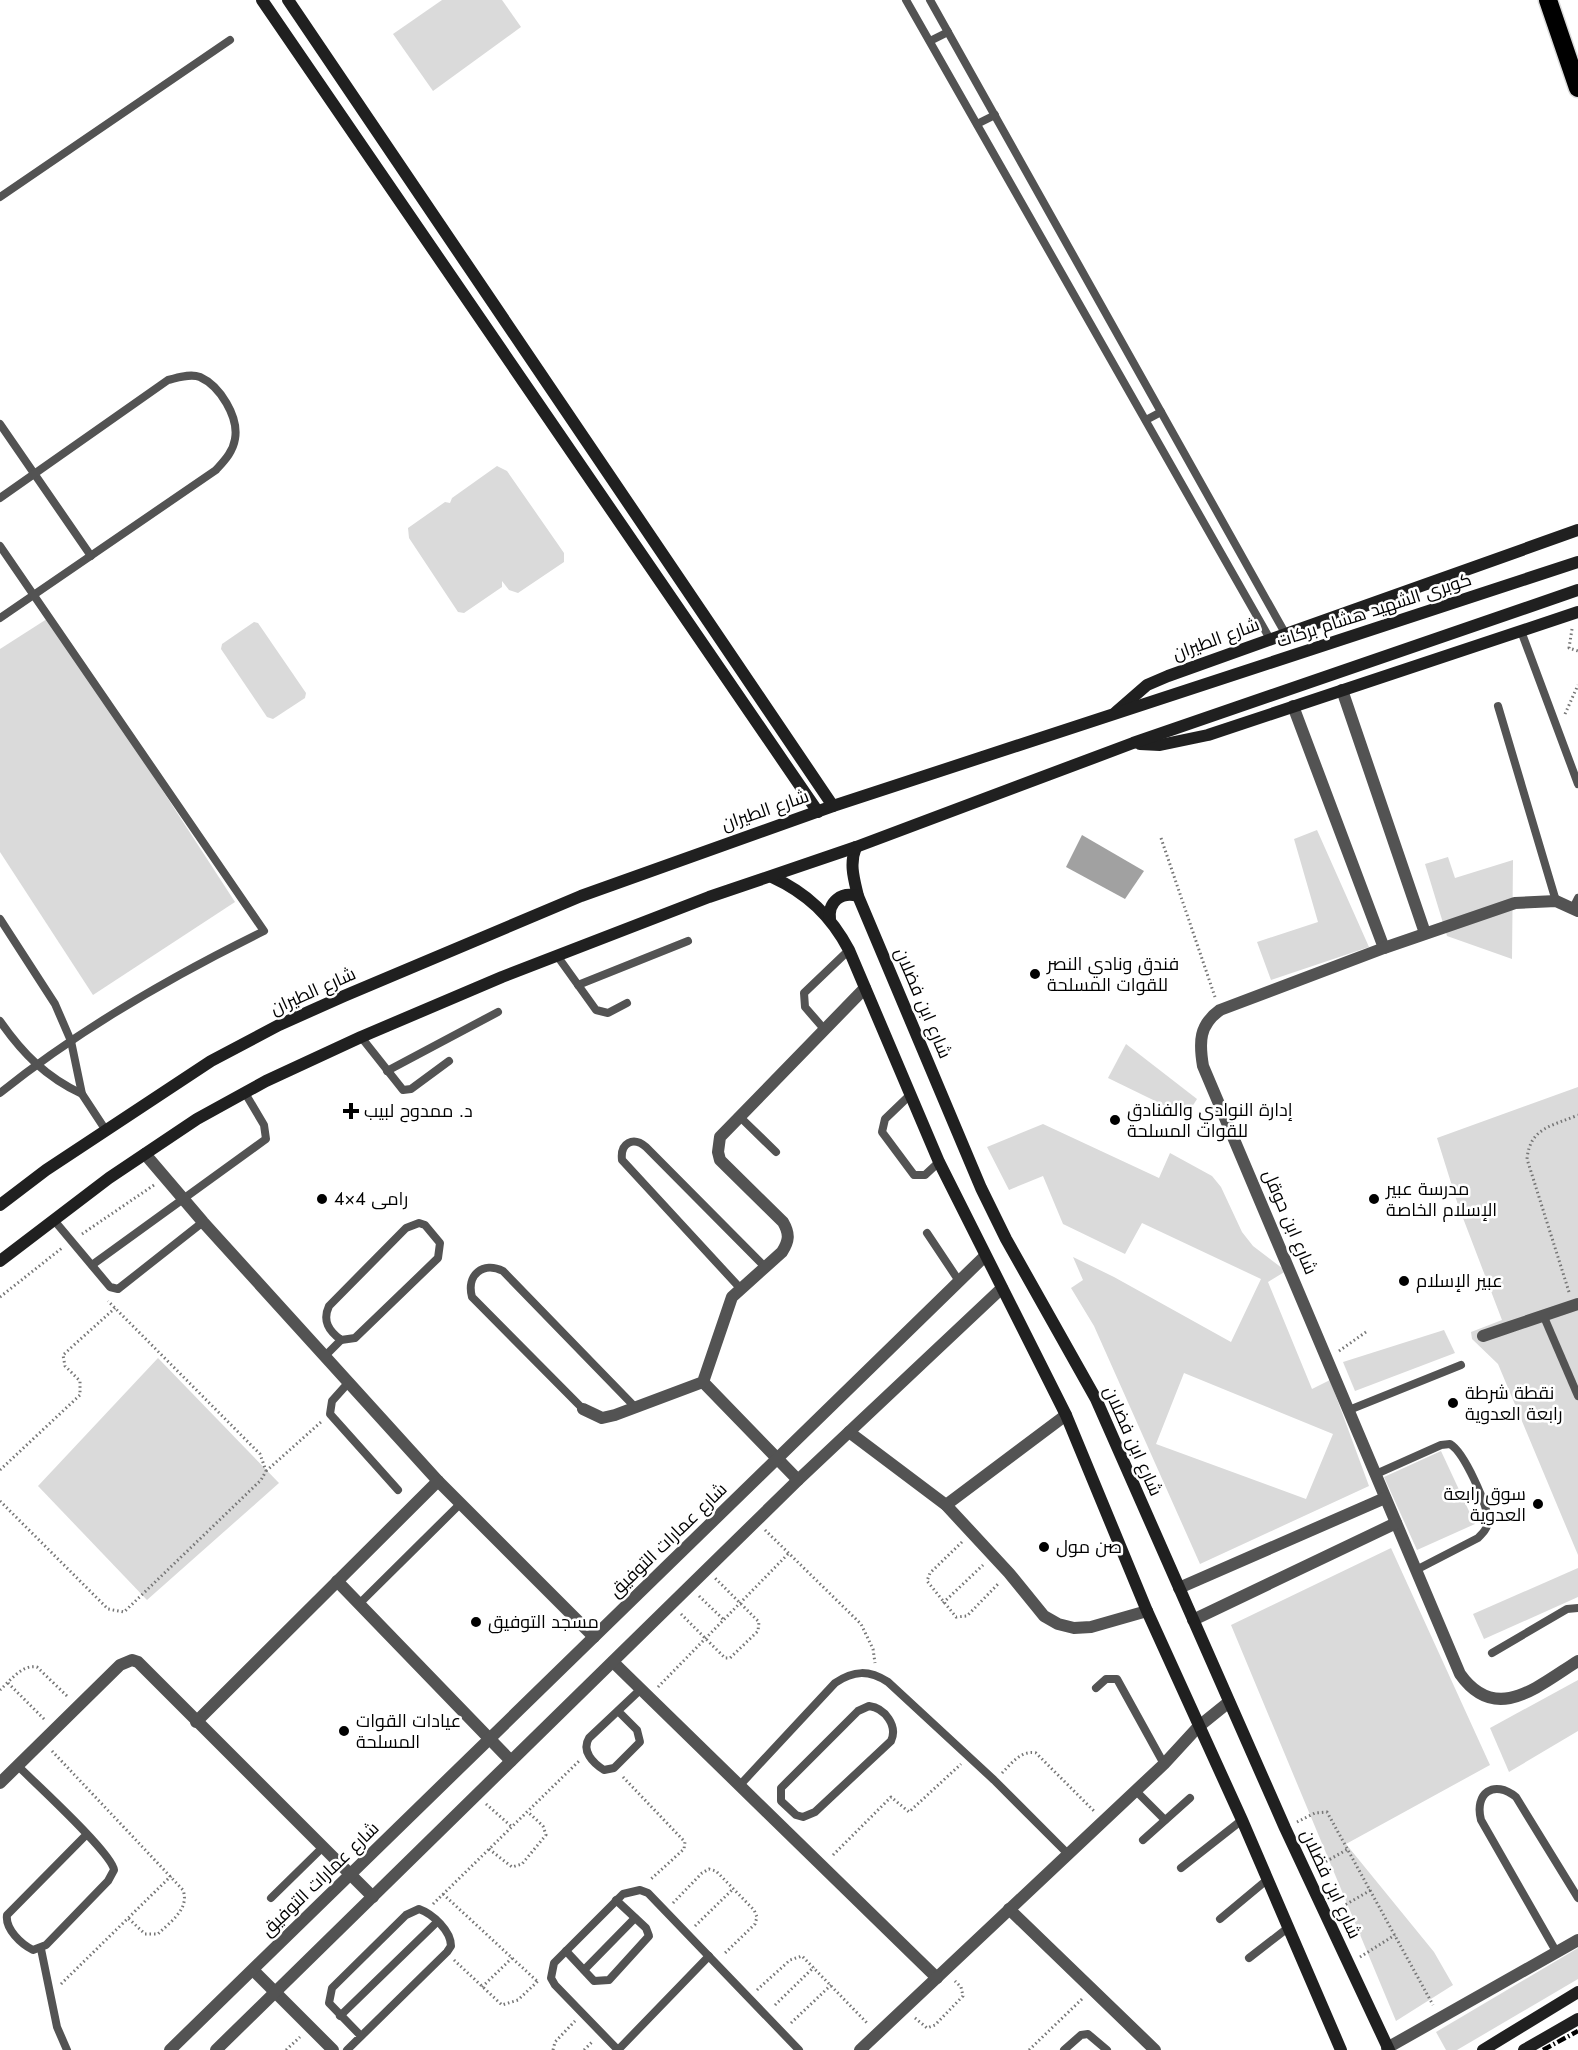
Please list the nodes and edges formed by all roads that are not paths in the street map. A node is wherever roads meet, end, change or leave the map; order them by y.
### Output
1 (262, 0) edge
2 (288, 0) edge
3 (906, 0) edge
4 (930, 0) edge
5 (1548, 0) edge
6 (948, 32) junction
7 (230, 40) dead end
8 (930, 40) junction
9 (1578, 88) edge
10 (994, 116) junction
11 (977, 124) junction
12 (395, 160) junction
13 (378, 169) junction
14 (0, 197) edge
15 (553, 391) junction
16 (537, 401) junction
17 (1161, 412) junction
18 (1146, 420) junction
19 (0, 424) edge
20 (34, 474) junction
21 (0, 498) edge
22 (1578, 530) edge
23 (0, 546) edge
24 (91, 556) junction
25 (1578, 562) edge
26 (1578, 590) edge
27 (34, 595) junction
28 (1576, 612) edge
29 (0, 618) edge
30 (1521, 631) junction
31 (1285, 633) junction
32 (1270, 639) junction
33 (1342, 690) junction
34 (1293, 706) junction
35 (1498, 706) dead end
36 (1113, 715) junction
37 (779, 724) junction
38 (764, 731) junction
39 (1133, 743) junction
40 (1578, 784) edge
41 (833, 806) junction
42 (818, 812) junction
43 (856, 847) junction
44 (772, 877) junction
45 (858, 896) junction
46 (1556, 901) junction
47 (1576, 906) edge
48 (0, 919) edge
49 (830, 920) junction
50 (1425, 933) junction
51 (688, 941) dead end
52 (1384, 948) junction
53 (849, 950) junction
54 (558, 957) junction
55 (578, 985) junction
56 (865, 988) junction
57 (627, 1003) dead end
58 (498, 1012) dead end
59 (0, 1021) edge
60 (825, 1029) junction
61 (361, 1037) junction
62 (71, 1041) junction
63 (449, 1061) dead end
64 (35, 1065) junction
65 (387, 1071) junction
66 (0, 1093) edge
67 (245, 1093) junction
68 (82, 1094) junction
69 (910, 1095) junction
70 (740, 1117) junction
71 (105, 1129) junction
72 (776, 1152) dead end
73 (145, 1154) junction
74 (939, 1162) junction
75 (182, 1199) junction
76 (0, 1205) edge
77 (53, 1219) junction
78 (202, 1222) junction
79 (927, 1233) dead end
80 (984, 1257) junction
81 (0, 1260) edge
82 (92, 1265) junction
83 (765, 1267) junction
84 (959, 1281) junction
85 (740, 1288) junction
86 (1002, 1288) junction
87 (1576, 1305) edge
88 (1544, 1317) junction
89 (1483, 1336) dead end
90 (341, 1340) junction
91 (325, 1356) junction
92 (1461, 1365) dead end
93 (703, 1382) junction
94 (349, 1383) junction
95 (1578, 1396) edge
96 (635, 1407) junction
97 (583, 1409) joint
98 (1349, 1410) junction
99 (1066, 1415) junction
100 (849, 1432) junction
101 (777, 1458) junction
102 (1376, 1474) junction
103 (798, 1480) junction
104 (438, 1481) junction
105 (398, 1490) dead end
106 (1385, 1498) junction
107 (460, 1504) junction
108 (946, 1505) junction
109 (1396, 1523) junction
110 (1416, 1570) junction
111 (337, 1581) junction
112 (1179, 1588) junction
113 (359, 1604) junction
114 (1578, 1608) edge
115 (1147, 1611) junction
116 (1193, 1620) junction
117 (594, 1637) junction
118 (1492, 1653) dead end
119 (1578, 1661) edge
120 (613, 1662) junction
121 (1096, 1688) dead end
122 (645, 1693) junction
123 (1229, 1702) junction
124 (618, 1711) junction
125 (196, 1722) junction
126 (1198, 1726) junction
127 (490, 1738) junction
128 (511, 1761) junction
129 (1164, 1764) junction
130 (18, 1766) junction
131 (0, 1783) edge
132 (740, 1785) junction
133 (1136, 1791) junction
134 (1190, 1798) dead end
135 (789, 1808) junction
136 (1166, 1820) junction
137 (1242, 1820) junction
138 (777, 1821) junction
139 (86, 1835) junction
140 (1143, 1840) dead end
141 (322, 1848) junction
142 (1068, 1854) junction
143 (1181, 1868) dead end
144 (350, 1874) junction
145 (1268, 1879) junction
146 (373, 1897) junction
147 (271, 1898) dead end
148 (1578, 1898) edge
149 (616, 1900) junction
150 (1010, 1910) junction
151 (635, 1918) junction
152 (1220, 1919) dead end
153 (437, 1922) junction
154 (1289, 1928) junction
155 (1578, 1940) edge
156 (40, 1949) junction
157 (566, 1951) junction
158 (1557, 1953) junction
159 (1249, 1958) dead end
160 (712, 1959) junction
161 (253, 1970) junction
162 (584, 1970) junction
163 (940, 1975) junction
164 (275, 1992) junction
165 (1578, 1992) edge
166 (340, 2016) junction
167 (1578, 2019) edge
168 (360, 2036) junction
169 (1387, 2049) edge
170 (67, 2050) edge
171 (170, 2050) edge
172 (216, 2050) edge
173 (333, 2050) edge
174 (347, 2050) edge
175 (618, 2050) edge
176 (799, 2050) edge
177 (860, 2050) edge
178 (1064, 2050) edge
179 (1107, 2050) edge
180 (1155, 2050) edge
181 (1341, 2050) edge
182 (1483, 2050) edge
183 (1524, 2050) edge

1 - 13 street
2 - 12 street
3 - 8 lane
4 - 6 lane
5 - 9 highway
6 - 8 lane
6 - 10 lane
7 - 14 lane
8 - 11 lane
10 - 11 lane
10 - 17 lane
11 - 18 lane
12 - 13 street
12 - 15 street
13 - 16 street
15 - 16 street
15 - 37 street
16 - 38 street
17 - 18 lane
17 - 31 lane
18 - 32 lane
19 - 20 lane
20 - 21 lane
20 - 24 lane
20 - 24 lane
22 - 31 street, شارع الطيران
23 - 27 lane
24 - 27 lane
25 - 36 street, كوبرى الشهيد هشام بركات
26 - 39 street
27 - 29 lane
27 - 62 lane
28 - 30 street
30 - 33 street
30 - 40 lane
31 - 32 street, شارع الطيران
32 - 36 street, شارع الطيران
33 - 34 street
33 - 50 street
34 - 39 street
34 - 52 street
35 - 46 lane
36 - 41 street, شارع الطيران
37 - 38 street
37 - 41 street
38 - 42 street
39 - 43 street
41 - 42 street, شارع الطيران
42 - 71 street, شارع الطيران
43 - 44 street
43 - 45 street, شارع ابن فضلان
44 - 49 street
44 - 54 street
45 - 49 street
45 - 112 street, شارع ابن فضلان
46 - 47 street, شارع ابن حوقل
46 - 50 street, شارع ابن حوقل
48 - 62 lane
49 - 53 street
50 - 52 street, شارع ابن حوقل
51 - 55 lane
52 - 98 street, شارع ابن حوقل
53 - 56 street
53 - 60 lane
54 - 55 lane
54 - 61 street
55 - 57 lane
56 - 60 street
56 - 69 street
58 - 65 lane
59 - 64 lane
60 - 70 street
61 - 65 lane
61 - 67 street
62 - 64 lane
62 - 68 lane
63 - 65 lane
64 - 66 lane
64 - 68 lane
67 - 73 street
67 - 75 lane
68 - 71 lane
69 - 74 street
69 - 74 lane
70 - 72 lane
70 - 83 street
71 - 76 street, شارع الطيران
73 - 75 street
73 - 77 street
74 - 80 street
75 - 78 street
75 - 82 lane
77 - 81 street
77 - 82 lane
78 - 82 lane
78 - 91 street
79 - 84 lane
80 - 84 street, شارع عمارات التوفيق
80 - 86 street
83 - 85 street
83 - 85 lane
84 - 101 street, شارع عمارات التوفيق
85 - 93 street
86 - 99 street
86 - 100 street
87 - 88 street
88 - 89 street
88 - 95 lane
90 - 90 lane
90 - 91 lane
91 - 94 street
92 - 98 lane
93 - 96 street
93 - 101 street
94 - 104 street
94 - 105 lane
96 - 97 street
96 - 97 lane
98 - 102 street, شارع ابن حوقل
99 - 108 street
99 - 115 street
100 - 103 street
100 - 108 street
101 - 103 street
101 - 117 street, شارع عمارات التوفيق
102 - 106 street, شارع ابن حوقل
102 - 110 lane
103 - 120 street
104 - 107 street
104 - 111 street
106 - 109 street, شارع ابن حوقل
106 - 112 street
107 - 113 lane
107 - 117 street
108 - 115 street
109 - 110 street, شارع ابن حوقل
109 - 116 street
110 - 119 street, شارع ابن حوقل
111 - 113 street
111 - 125 street
112 - 116 street, شارع ابن فضلان
113 - 127 street
114 - 118 lane
115 - 126 street
116 - 123 street, شارع ابن فضلان
117 - 127 street, شارع عمارات التوفيق
120 - 122 street
120 - 128 street
121 - 129 lane
122 - 124 lane
122 - 132 street
123 - 126 street
123 - 169 street, شارع ابن فضلان
124 - 124 lane
125 - 130 street
125 - 141 street
126 - 129 street
126 - 137 street
127 - 128 street
127 - 144 street, شارع عمارات التوفيق
128 - 146 street
129 - 133 street
130 - 131 street
130 - 139 lane
132 - 138 street
132 - 142 lane
133 - 136 lane
133 - 142 street
134 - 136 lane
135 - 135 lane
135 - 138 lane
136 - 140 lane
137 - 143 lane
137 - 145 street
138 - 163 street
139 - 156 lane
139 - 156 lane
141 - 144 street
141 - 147 lane
142 - 150 street
144 - 146 street
144 - 161 street, شارع عمارات التوفيق
145 - 152 lane
145 - 154 street
146 - 164 street
148 - 158 lane
149 - 151 lane
149 - 157 lane
149 - 160 lane
150 - 163 street
150 - 180 street
151 - 162 lane
151 - 162 lane
153 - 166 lane
153 - 166 lane
153 - 168 lane
154 - 159 lane
154 - 181 street
155 - 158 street
156 - 170 lane
157 - 162 lane
157 - 175 lane
158 - 169 street
160 - 175 lane
160 - 176 lane
161 - 164 street
161 - 171 street, شارع عمارات التوفيق
163 - 177 street
164 - 172 street
164 - 173 street
165 - 182 street
166 - 168 lane
167 - 183 street
168 - 174 lane
178 - 179 lane

